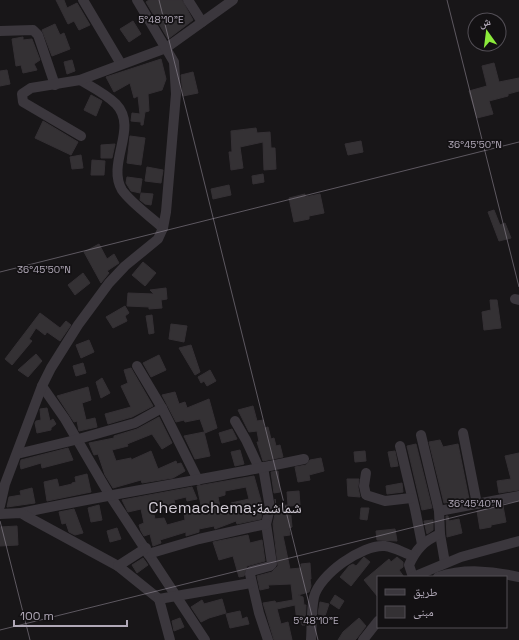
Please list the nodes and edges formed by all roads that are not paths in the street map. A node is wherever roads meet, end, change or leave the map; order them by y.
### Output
1 (83, 0) edge
2 (137, 0) edge
3 (188, 0) edge
4 (233, 0) edge
5 (202, 22) junction
6 (0, 32) edge
7 (166, 48) junction
8 (121, 64) junction
9 (80, 80) junction
10 (55, 85) junction
11 (81, 136) dead end
12 (163, 228) junction
13 (137, 366) dead end
14 (42, 386) junction
15 (162, 408) junction
16 (235, 421) dead end
17 (463, 433) dead end
18 (421, 435) dead end
19 (76, 440) junction
20 (400, 446) dead end
21 (17, 454) junction
22 (304, 459) dead end
23 (261, 468) junction
24 (366, 473) dead end
25 (198, 480) junction
26 (109, 494) junction
27 (519, 496) edge
28 (412, 498) junction
29 (477, 504) junction
30 (0, 506) edge
31 (439, 511) junction
32 (21, 513) junction
33 (0, 514) edge
34 (266, 524) junction
35 (440, 534) junction
36 (519, 540) edge
37 (422, 544) junction
38 (147, 551) junction
39 (413, 556) junction
40 (446, 563) junction
41 (118, 566) junction
42 (413, 576) edge
43 (415, 576) edge
44 (442, 576) edge
45 (519, 577) edge
46 (251, 583) junction
47 (177, 596) junction
48 (159, 600) junction
49 (377, 622) edge
50 (170, 640) edge
51 (205, 640) edge
52 (268, 640) edge
53 (311, 640) edge
54 (363, 640) edge

1 - 8 street
2 - 7 street
3 - 5 street
4 - 5 street
5 - 7 street
6 - 10 street
7 - 8 street
7 - 12 street
8 - 9 street
9 - 10 street
9 - 12 street
10 - 11 street
12 - 14 street
13 - 15 street
14 - 19 street
14 - 21 street
15 - 19 street
15 - 25 street
16 - 23 street
17 - 29 street
18 - 31 street
19 - 21 street
19 - 26 street
20 - 28 street
21 - 30 street
22 - 23 street
23 - 25 street
23 - 34 street
24 - 28 street
25 - 26 street
26 - 32 street
26 - 38 street
27 - 29 street
28 - 37 street
29 - 31 street
31 - 35 street
32 - 33 street
32 - 41 street
34 - 38 street
34 - 46 street
35 - 37 street
35 - 40 street
36 - 40 street
37 - 39 street
38 - 41 street
38 - 47 street
39 - 42 street
39 - 53 street
40 - 43 street
41 - 48 street
44 - 45 street
46 - 47 street
46 - 52 street
47 - 48 street
47 - 51 street
48 - 50 street
49 - 54 street

